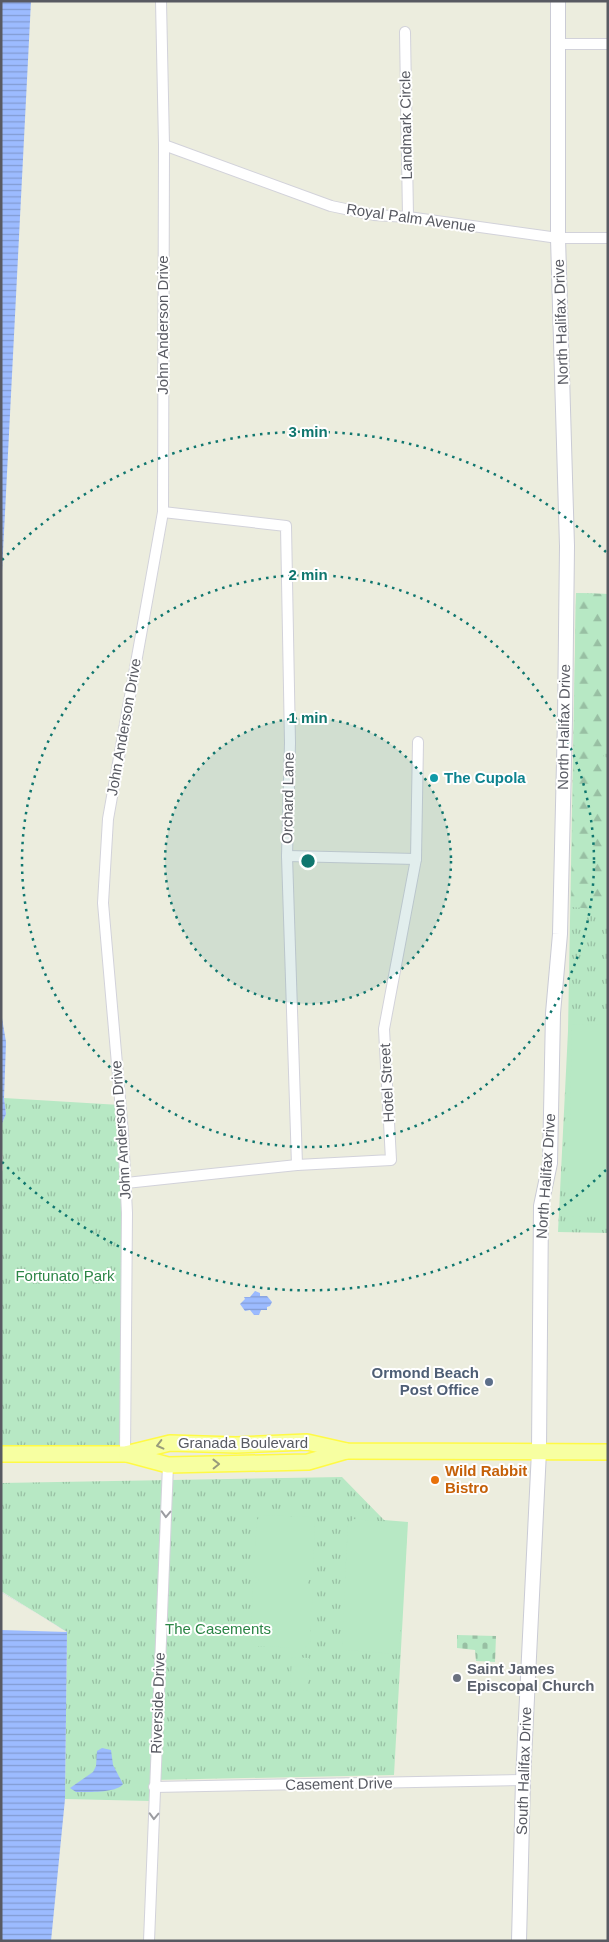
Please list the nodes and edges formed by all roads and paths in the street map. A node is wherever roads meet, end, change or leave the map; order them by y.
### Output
1 (161, 1) edge
2 (558, 1) edge
3 (405, 32) dead end
4 (558, 44) junction
5 (608, 44) edge
6 (164, 145) junction
7 (408, 217) junction
8 (558, 238) junction
9 (608, 238) edge
10 (163, 512) junction
11 (418, 742) dead end
12 (287, 856) junction
13 (416, 859) junction
14 (297, 1164) junction
15 (126, 1183) junction
16 (236, 1445) junction
17 (347, 1451) junction
18 (539, 1451) junction
19 (608, 1452) edge
20 (1, 1454) edge
21 (125, 1454) junction
22 (168, 1465) junction
23 (523, 1780) junction
24 (154, 1787) junction
25 (148, 1941) edge
26 (519, 1941) edge

1 - 6 street, John Anderson Drive
2 - 4 street, North Halifax Drive
3 - 7 street, Landmark Circle
4 - 5 street
4 - 8 street, North Halifax Drive
6 - 7 street, Royal Palm Avenue
6 - 10 street, John Anderson Drive
7 - 8 street, Royal Palm Avenue
8 - 9 street, Royal Palm Avenue
8 - 18 street, North Halifax Drive
10 - 12 street, Orchard Lane
10 - 15 street, John Anderson Drive
11 - 13 street, Hotel Street
12 - 13 street
12 - 14 street, Orchard Lane
13 - 14 street, Hotel Street
14 - 15 street, Hotel Street
15 - 21 street, John Anderson Drive
16 - 17 main road, Granada Boulevard
16 -> 21 main road, Granada Boulevard
16 - 22 main road
17 - 18 main road
22 -> 17 main road, Granada Boulevard
18 - 19 main road
18 - 23 street, South Halifax Drive
20 - 21 main road
21 - 22 main road, Granada Boulevard
22 -> 24 street, Riverside Drive
23 - 24 street, Casement Drive
23 - 26 street, South Halifax Drive
24 -> 25 street, Riverside Drive

